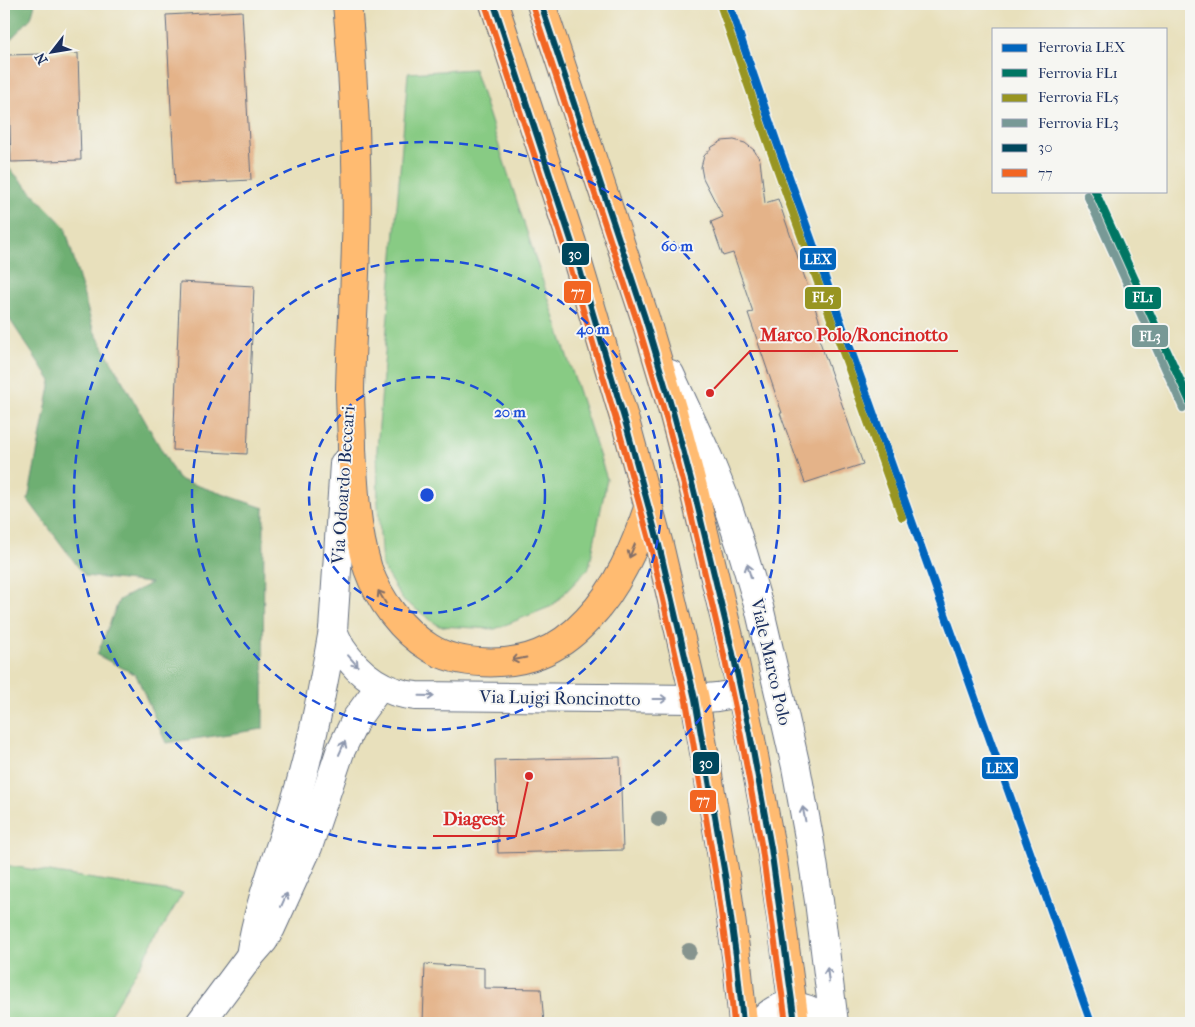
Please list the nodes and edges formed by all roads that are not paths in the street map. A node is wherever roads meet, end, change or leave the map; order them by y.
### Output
1 (347, 4) edge
2 (494, 4) edge
3 (540, 4) edge
4 (645, 318) junction
5 (350, 391) junction
6 (649, 505) junction
7 (333, 630) junction
8 (380, 686) junction
9 (741, 693) junction
10 (694, 699) junction
11 (250, 956) junction
12 (793, 1015) edge
13 (200, 1023) edge
14 (743, 1023) edge
15 (761, 1023) edge
16 (832, 1023) edge

1 - 5 main road, Via Odoardo Beccari
2 - 6 main road
3 - 4 main road, Viale Marco Polo
4 - 9 main road, Viale Marco Polo
16 -> 4 street, Viale Marco Polo
6 -> 5 main road
5 - 7 street, Via Odoardo Beccari
6 - 10 main road
7 -> 8 street, Via Luigi Roncinotto
7 - 11 street, Via Odoardo Beccari
8 -> 10 street, Via Luigi Roncinotto
11 -> 8 street, Via Odoardo Beccari
9 - 10 street, Via Luigi Roncinotto
9 - 12 main road, Viale Marco Polo
10 - 14 main road
11 - 13 street, Via Odoardo Beccari
12 - 15 street
12 - 16 street

